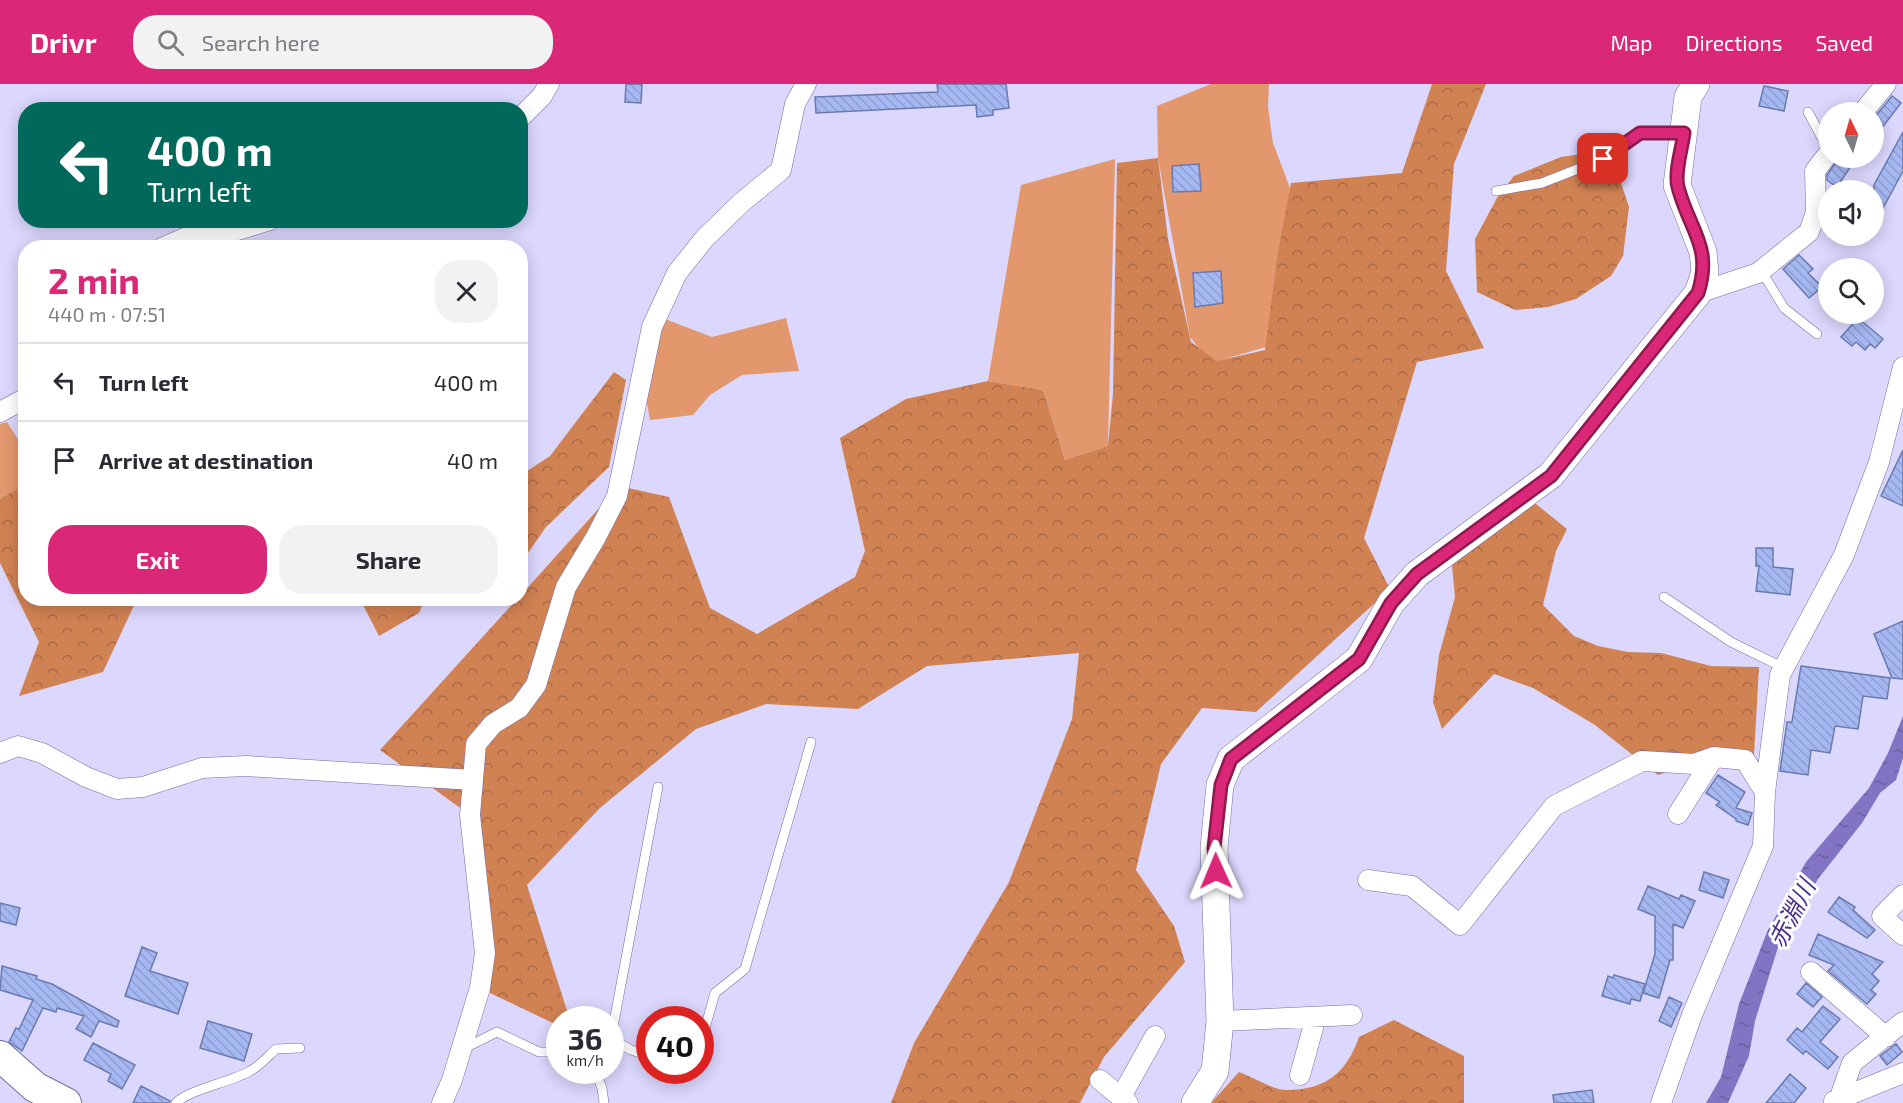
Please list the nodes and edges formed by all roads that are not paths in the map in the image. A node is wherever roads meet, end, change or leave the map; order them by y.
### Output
1 (549, 84) edge
2 (806, 84) edge
3 (1696, 84) edge
4 (1886, 84) edge
5 (1871, 102) edge
6 (528, 110) edge
7 (1808, 112) dead end
8 (1818, 130) edge
9 (1684, 133) junction
10 (1818, 167) edge
11 (1496, 191) dead end
12 (244, 228) edge
13 (180, 240) edge
14 (1761, 270) junction
15 (1698, 293) junction
16 (1817, 334) dead end
17 (1903, 367) edge
18 (18, 402) edge
19 (1898, 408) edge
20 (0, 411) edge
21 (1664, 597) dead end
22 (1784, 668) junction
23 (811, 742) dead end
24 (0, 753) edge
25 (1714, 757) junction
26 (473, 780) junction
27 (658, 787) dead end
28 (1765, 792) junction
29 (1678, 814) dead end
30 (1368, 880) dead end
31 (1903, 896) edge
32 (1903, 935) edge
33 (1811, 972) dead end
34 (617, 1006) edge
35 (711, 1006) edge
36 (1352, 1015) dead end
37 (1316, 1017) junction
38 (1220, 1021) junction
39 (1903, 1022) edge
40 (1155, 1036) dead end
41 (1886, 1036) junction
42 (300, 1048) dead end
43 (461, 1050) junction
44 (546, 1052) edge
45 (0, 1056) edge
46 (1903, 1073) edge
47 (1300, 1075) dead end
48 (1100, 1080) dead end
49 (600, 1084) edge
50 (1124, 1100) edge
51 (1835, 1100) edge
52 (62, 1102) edge
53 (176, 1103) edge
54 (442, 1103) edge
55 (604, 1103) edge
56 (1195, 1103) edge
57 (1661, 1103) edge

1 - 6 street
2 - 26 street
3 - 9 street
4 - 5 street
7 - 8 lane
9 - 11 lane
9 - 15 street
10 - 14 street
12 - 13 street
14 - 15 street
14 - 16 lane
15 - 38 street
17 - 19 street
18 - 20 street
19 - 22 street
21 - 22 lane
22 - 28 street
23 - 35 lane
24 - 26 street
25 - 28 street
25 - 29 street
25 - 30 street
26 - 43 street
27 - 34 lane
28 - 57 street
31 - 32 street
33 - 41 street
36 - 37 street
37 - 38 street
37 - 47 street
38 - 56 street
39 - 41 street
40 - 50 street
41 - 51 street
42 - 53 lane
43 - 44 lane
43 - 54 street
45 - 52 main road
46 - 51 street
48 - 50 street
49 - 55 lane

